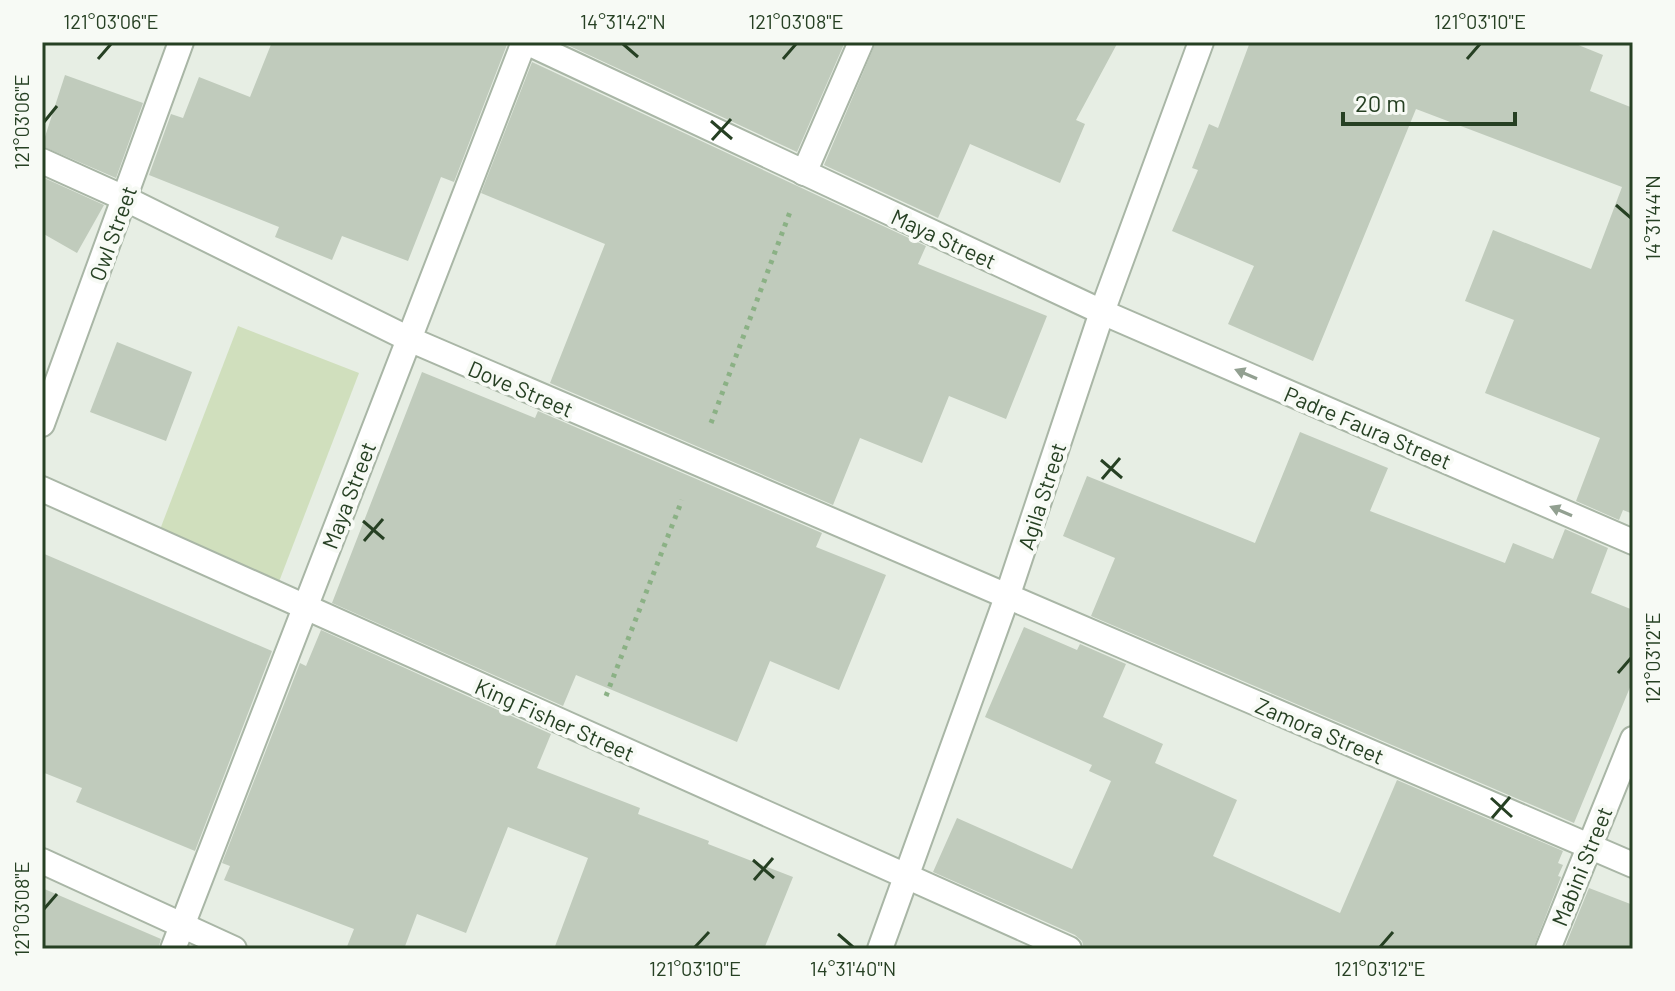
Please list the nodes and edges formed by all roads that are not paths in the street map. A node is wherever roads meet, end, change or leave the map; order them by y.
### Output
1 (181, 42) edge
2 (525, 42) edge
3 (861, 42) edge
4 (1201, 42) edge
5 (42, 161) edge
6 (804, 173) junction
7 (124, 198) junction
8 (1102, 312) junction
9 (409, 339) junction
10 (42, 424) edge
11 (42, 489) edge
12 (1633, 542) edge
13 (1007, 597) junction
14 (305, 607) junction
15 (1633, 739) edge
16 (1590, 845) junction
17 (42, 861) edge
18 (1633, 865) edge
19 (907, 876) junction
20 (182, 926) junction
21 (173, 949) edge
22 (234, 949) edge
23 (880, 949) edge
24 (1069, 949) edge
25 (1548, 949) edge

1 - 7 street, Owl Street
2 - 6 street, Maya Street
2 - 9 street, Maya Street
3 - 6 street
4 - 8 street, Agila Street
5 - 7 street, Dove Street
6 - 8 street, Maya Street
7 - 9 street, Dove Street
7 - 10 street, Owl Street
12 -> 8 street, Padre Faura Street
8 - 13 street, Agila Street
9 - 13 street, Dove Street
9 - 14 street, Maya Street
11 - 14 street, King Fisher Street
13 - 16 street, Zamora Street
13 - 19 street, Agila Street
14 - 19 street, King Fisher Street
14 - 20 street, Maya Street
15 - 16 street, Mabini Street
16 - 18 street, Zamora Street
16 - 25 street, Mabini Street
17 - 20 street
19 - 23 street, Agila Street
19 - 24 street, King Fisher Street
20 - 21 street, Maya Street
20 - 22 street

